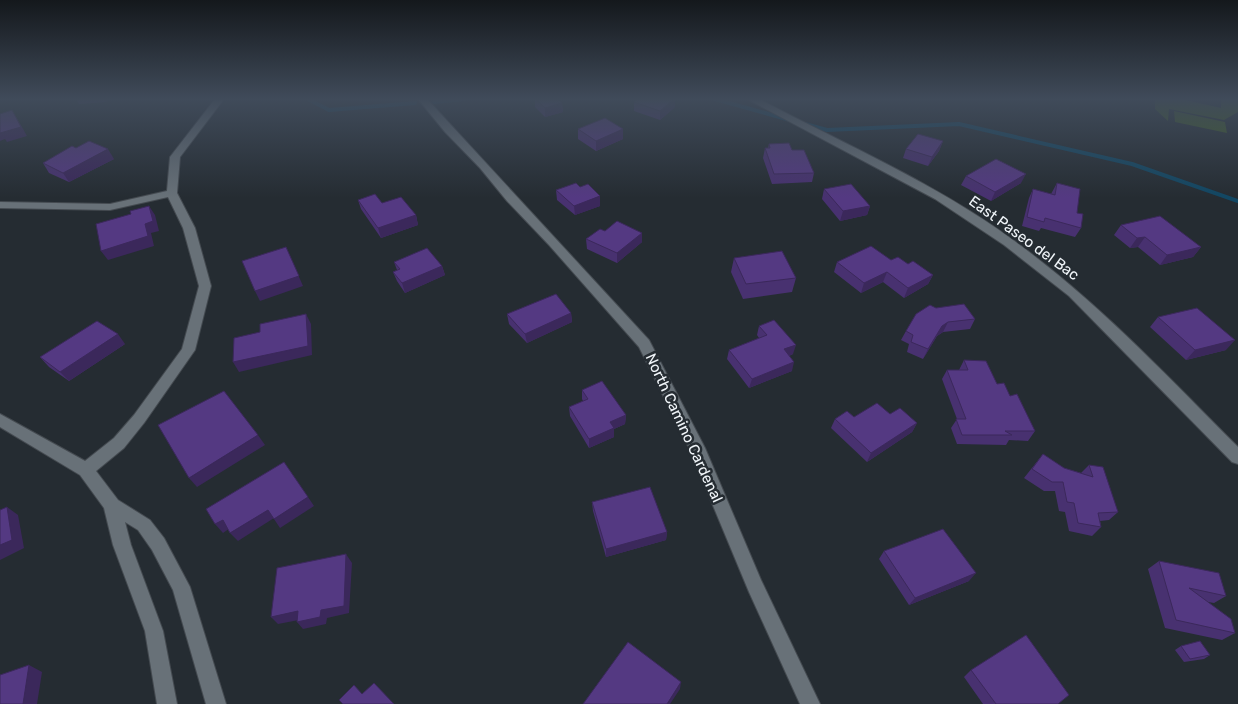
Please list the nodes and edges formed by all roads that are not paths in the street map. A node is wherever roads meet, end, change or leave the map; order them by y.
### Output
1 (195, 132) edge
2 (450, 132) edge
3 (814, 132) edge
4 (172, 193) junction
5 (0, 205) edge
6 (0, 420) edge
7 (1238, 457) edge
8 (86, 470) junction
9 (112, 505) junction
10 (167, 704) edge
11 (216, 704) edge
12 (810, 704) edge

1 - 4 street
2 - 12 street, North Camino Cardenal
3 - 7 street, East Paseo del Bac
4 - 5 street
4 - 8 street
6 - 8 street
8 - 9 street
9 - 10 street
9 - 11 street

